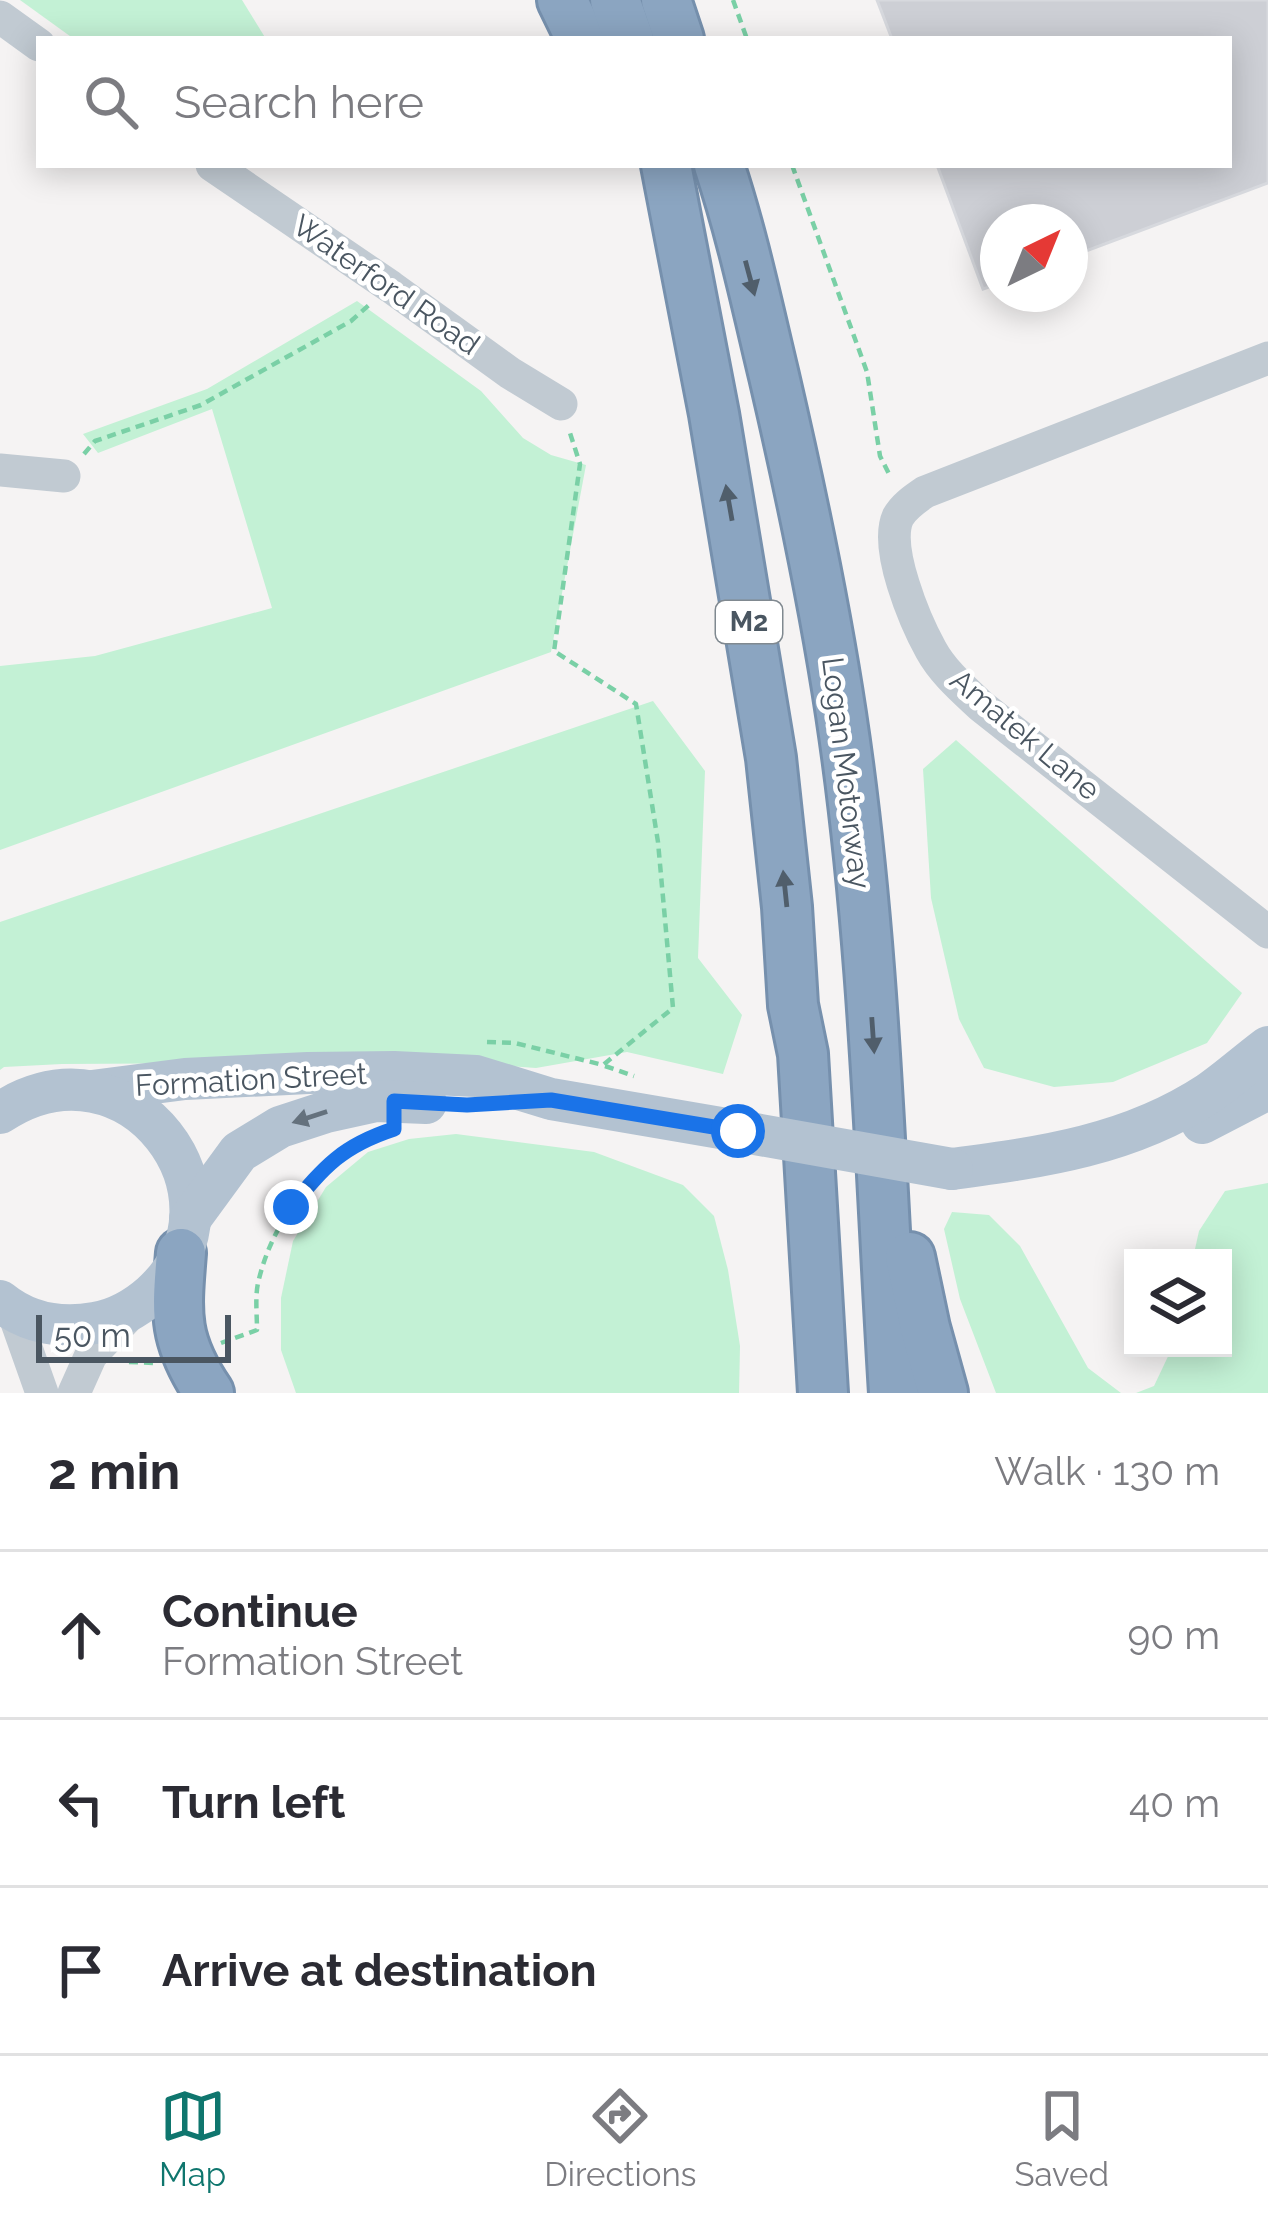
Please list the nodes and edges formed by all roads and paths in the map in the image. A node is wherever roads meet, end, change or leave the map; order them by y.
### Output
1 (562, 0) edge
2 (615, 0) edge
3 (666, 0) edge
4 (733, 0) edge
5 (0, 17) edge
6 (580, 36) edge
7 (628, 36) edge
8 (678, 36) edge
9 (746, 36) edge
10 (36, 43) edge
11 (216, 168) edge
12 (635, 168) edge
13 (667, 168) edge
14 (720, 168) edge
15 (794, 168) edge
16 (682, 243) junction
17 (391, 286) junction
18 (1268, 358) edge
19 (561, 404) joint
20 (0, 470) edge
21 (64, 476) joint
22 (905, 506) junction
23 (1268, 932) edge
24 (793, 1005) junction
25 (475, 1042) dead end
26 (1268, 1047) edge
27 (1268, 1089) edge
28 (92, 1090) junction
29 (551, 1100) junction
30 (0, 1113) edge
31 (360, 1140) dead end
32 (952, 1168) junction
33 (886, 1225) junction
34 (185, 1236) junction
35 (7, 1306) edge
36 (138, 1306) junction
37 (257, 1330) dead end
38 (42, 1393) edge
39 (74, 1393) edge
40 (209, 1393) edge
41 (794, 1393) edge
42 (823, 1393) edge
43 (894, 1393) edge
44 (943, 1393) edge

1 - 6 highway
2 - 7 highway
3 - 8 highway
4 - 9 path
5 - 10 street
11 - 17 street, Waterford Road
12 - 16 highway
13 - 16 highway, M2
14 -> 33 highway, Logan Motorway / M2
15 - 22 path
24 -> 16 highway, M2
17 - 19 street, Waterford Road
17 - 21 path
18 - 22 street
19 - 25 path
20 - 21 street
22 - 23 street, Amatek Lane
24 - 41 highway
24 - 42 highway, M2
26 - 32 main road, Formation Street
27 - 32 main road, Formation Street
28 - 29 main road, Formation Street
28 - 30 main road, Formation Street
28 - 34 main road
29 - 32 main road, Formation Street, bridge
29 -> 34 main road, Formation Street
31 - 37 path
33 - 43 highway, Logan Motorway / M2
33 - 44 highway
34 - 36 main road, Formation Street
34 - 40 highway
35 - 36 main road
35 - 38 street
36 - 39 street

